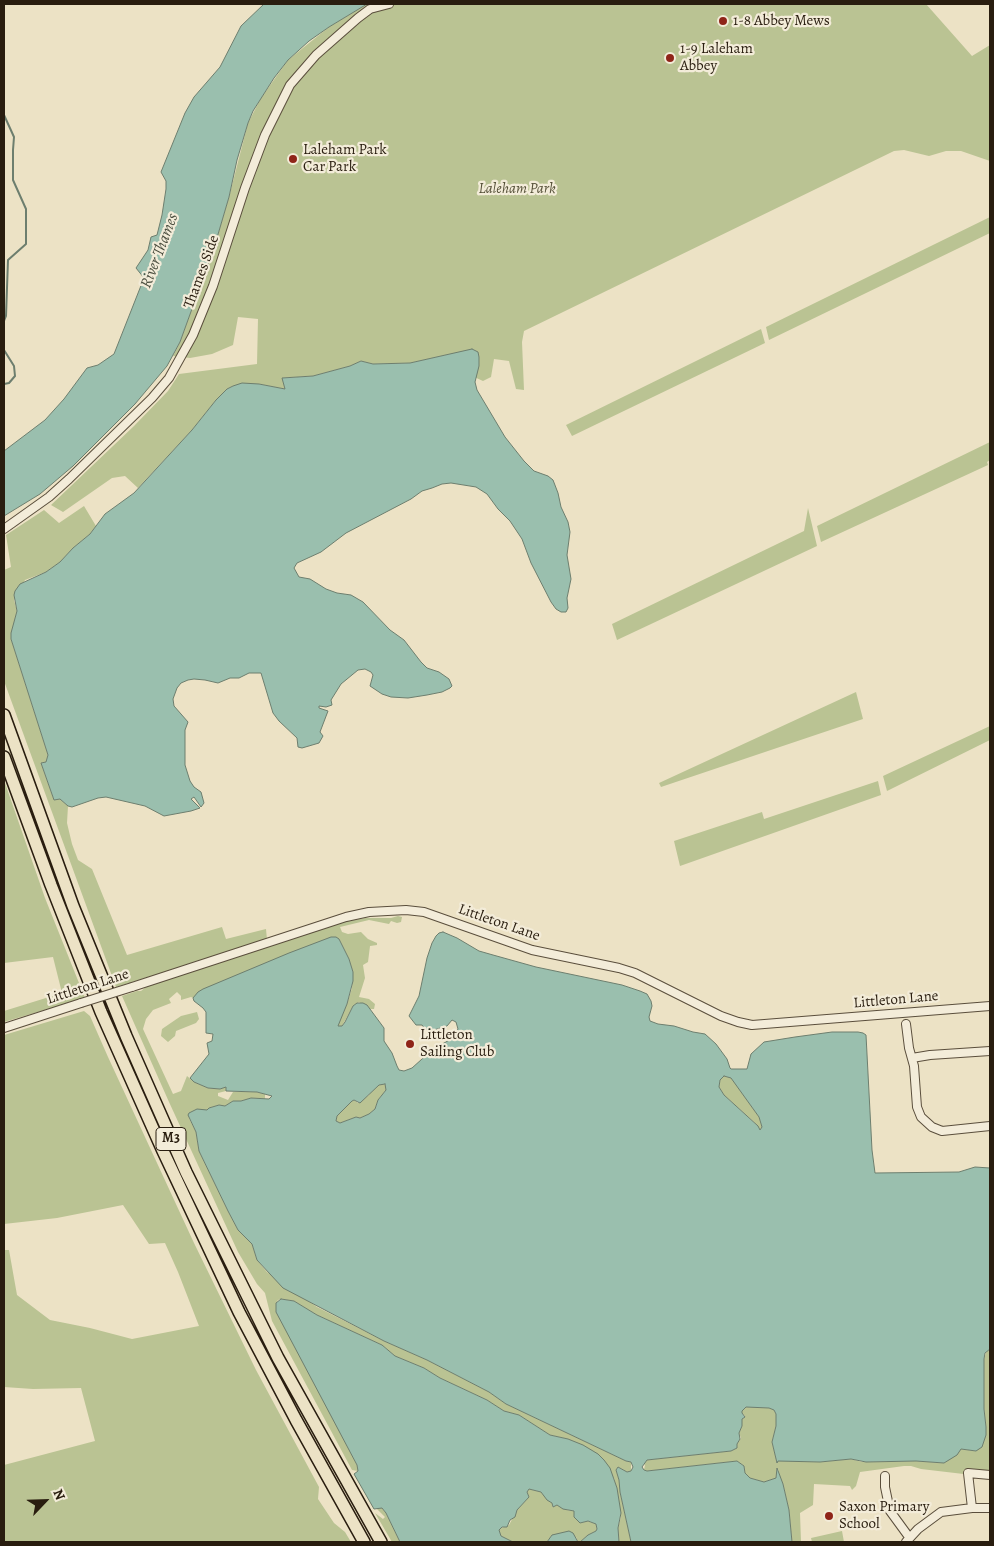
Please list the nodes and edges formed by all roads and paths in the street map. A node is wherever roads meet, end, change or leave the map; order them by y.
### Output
1 (389, 4) edge
2 (4, 529) edge
3 (4, 715) edge
4 (4, 757) edge
5 (990, 1006) edge
6 (906, 1024) dead end
7 (4, 1028) edge
8 (990, 1051) edge
9 (912, 1058) junction
10 (990, 1126) edge
11 (990, 1475) edge
12 (885, 1476) dead end
13 (972, 1508) junction
14 (990, 1508) edge
15 (907, 1540) edge
16 (364, 1542) edge
17 (381, 1542) edge

1 - 2 street, Thames Side
3 - 17 highway, M3
4 - 16 highway, M3
5 - 7 street, Littleton Lane, bridge
6 - 9 street
8 - 9 street
9 - 10 street
11 - 13 street
12 - 15 street
13 - 14 street
13 - 15 street

